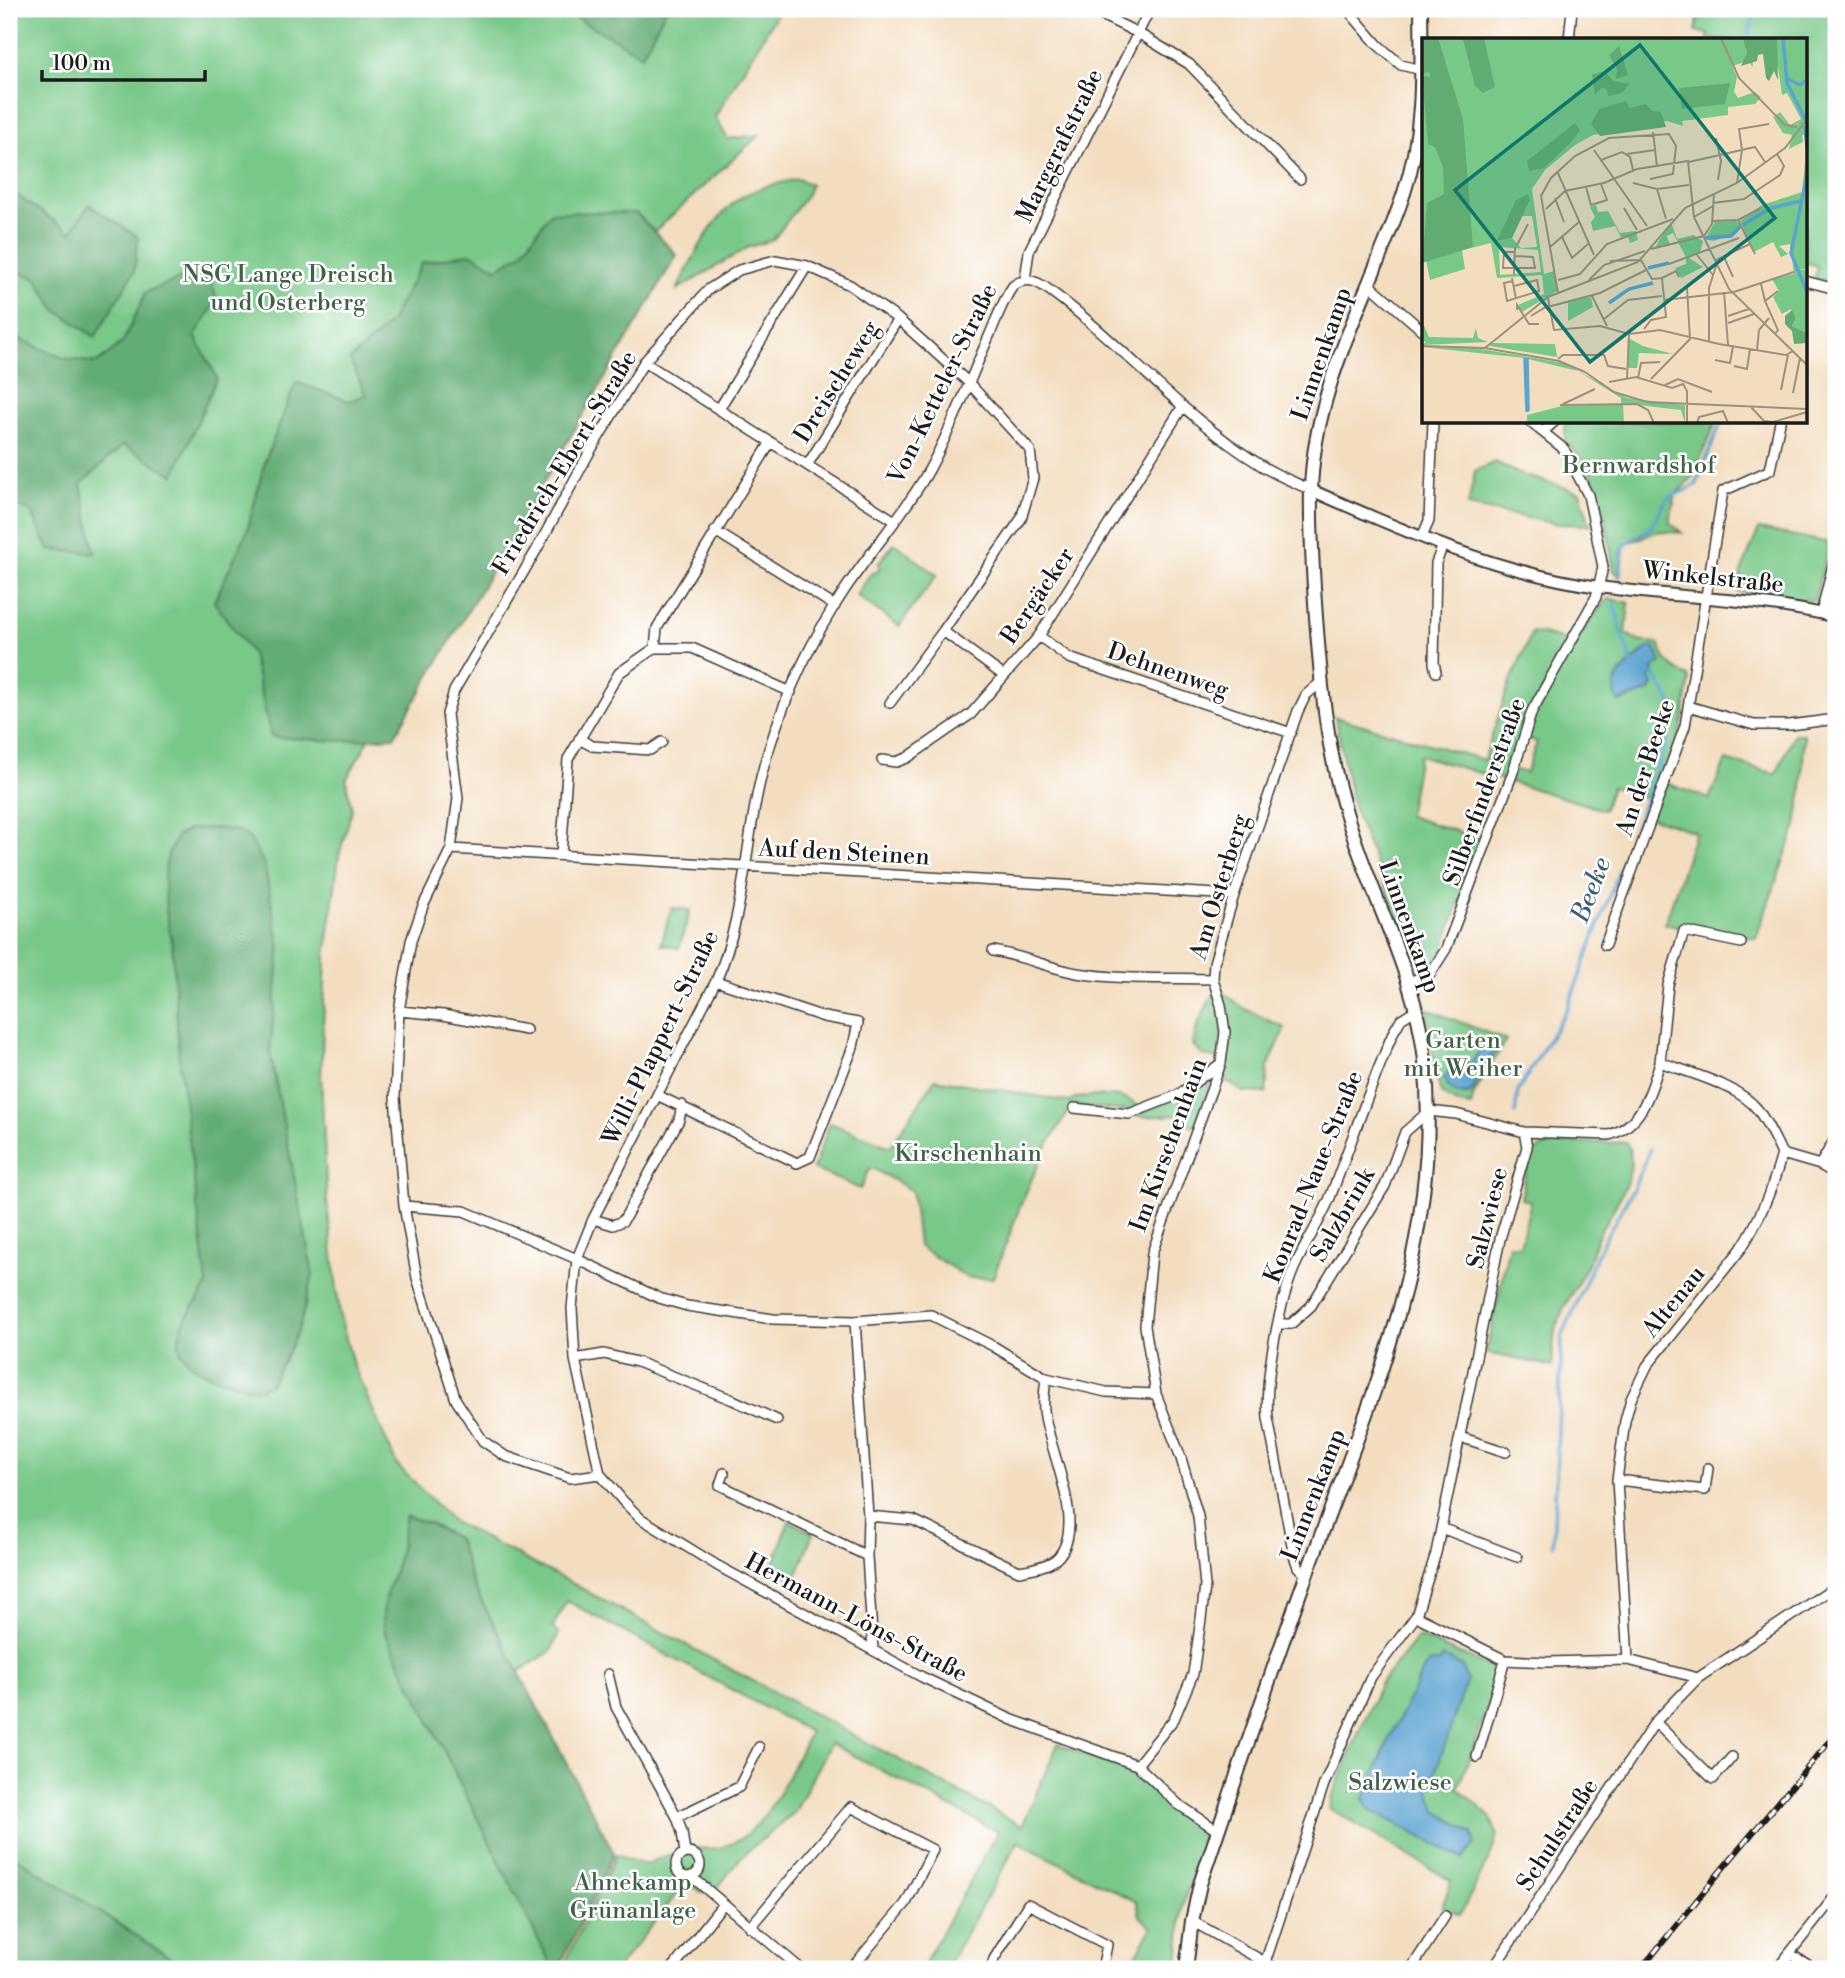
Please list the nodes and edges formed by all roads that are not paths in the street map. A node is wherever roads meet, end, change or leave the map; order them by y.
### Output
1 (1089, 9) edge
2 (1150, 9) edge
3 (1347, 9) edge
4 (1422, 9) edge
5 (1572, 9) edge
6 (1138, 33) junction
7 (1569, 38) edge
8 (1422, 70) edge
9 (1300, 179) dead end
10 (807, 266) junction
11 (1025, 280) junction
12 (1806, 281) edge
13 (1369, 284) junction
14 (1836, 289) edge
15 (898, 319) junction
16 (1422, 330) edge
17 (645, 362) junction
18 (968, 382) junction
19 (1183, 406) junction
20 (719, 409) junction
21 (1433, 424) edge
22 (1533, 424) edge
23 (1552, 424) edge
24 (1780, 424) edge
25 (1544, 431) junction
26 (771, 442) junction
27 (808, 464) junction
28 (1311, 490) junction
29 (895, 521) junction
30 (715, 531) junction
31 (1422, 537) junction
32 (1443, 545) junction
33 (1836, 553) edge
34 (1599, 587) junction
35 (1704, 598) junction
36 (835, 606) junction
37 (1822, 613) junction
38 (1836, 617) edge
39 (943, 631) junction
40 (1039, 636) junction
41 (655, 648) junction
42 (1436, 672) dead end
43 (1004, 676) junction
44 (1321, 682) junction
45 (791, 692) junction
46 (890, 703) dead end
47 (1688, 706) junction
48 (1836, 719) edge
49 (1290, 733) junction
50 (579, 740) junction
51 (662, 742) dead end
52 (882, 760) dead end
53 (451, 849) junction
54 (562, 855) junction
55 (746, 867) junction
56 (1234, 895) junction
57 (1741, 943) dead end
58 (1605, 945) dead end
59 (993, 951) dead end
60 (1213, 979) junction
61 (716, 981) junction
62 (1409, 982) junction
63 (1417, 1009) junction
64 (399, 1011) junction
65 (526, 1030) dead end
66 (1660, 1062) junction
67 (1221, 1063) junction
68 (657, 1095) junction
69 (682, 1105) junction
70 (1074, 1108) dead end
71 (1429, 1111) junction
72 (1524, 1132) junction
73 (1836, 1137) edge
74 (1782, 1154) junction
75 (1820, 1165) junction
76 (1836, 1174) edge
77 (404, 1206) junction
78 (593, 1219) junction
79 (577, 1259) junction
80 (855, 1321) junction
81 (1279, 1324) junction
82 (575, 1359) junction
83 (1046, 1378) junction
84 (1156, 1394) junction
85 (777, 1420) dead end
86 (1460, 1437) junction
87 (1506, 1452) dead end
88 (1708, 1468) dead end
89 (600, 1474) junction
90 (724, 1474) dead end
91 (1617, 1480) junction
92 (868, 1516) junction
93 (1441, 1528) junction
94 (867, 1556) junction
95 (1517, 1557) dead end
96 (1306, 1575) junction
97 (1836, 1586) edge
98 (1416, 1616) junction
99 (873, 1650) junction
100 (1505, 1660) junction
101 (1628, 1660) junction
102 (608, 1674) dead end
103 (1698, 1678) junction
104 (1655, 1722) junction
105 (759, 1747) dead end
106 (1477, 1757) dead end
107 (1732, 1758) dead end
108 (1137, 1765) junction
109 (677, 1817) junction
110 (1218, 1831) junction
111 (685, 1853) junction
112 (691, 1876) junction
113 (1836, 1895) edge
114 (723, 1904) junction
115 (1445, 1916) dead end
116 (1192, 1921) junction
117 (750, 1927) junction
118 (1790, 1954) junction
119 (1264, 1966) edge
120 (672, 1969) edge
121 (801, 1969) edge
122 (851, 1969) edge
123 (990, 1969) edge
124 (1102, 1969) edge
125 (1186, 1969) edge
126 (1278, 1969) edge
127 (1410, 1969) edge
128 (1493, 1969) edge
129 (1777, 1969) edge
130 (1815, 1969) edge

1 - 6 street
2 - 6 street, Marggrafstraße
3 - 8 street
4 - 8 main road, Linnenkamp
5 - 7 street
6 - 9 street
6 - 11 street, Marggrafstraße
8 - 13 main road, Linnenkamp
10 - 15 street, Friedrich-Ebert-Straße
10 - 17 street, Friedrich-Ebert-Straße
10 - 20 street
11 - 18 street, Von-Ketteler-Straße
11 - 19 street, Von-Ketteler-Straße
12 - 14 street
13 - 16 street
13 - 28 main road, Linnenkamp
15 - 18 street, Friedrich-Ebert-Straße
15 - 27 street, Dreischeweg
17 - 20 street, Dreischeweg
17 - 53 street, Friedrich-Ebert-Straße
18 - 29 street, Von-Ketteler-Straße
18 - 39 street, Friedrich-Ebert-Straße
19 - 28 street, Von-Ketteler-Straße
19 - 40 street, Bergäcker
20 - 26 street, Dreischeweg
21 - 31 street
22 - 25 street, Silberfinderstraße
23 - 25 street
24 - 35 street, An der Beeke
25 - 34 street, Silberfinderstraße
26 - 27 street, Dreischeweg
26 - 30 street, Dreischeweg
27 - 29 street, Dreischeweg
28 - 31 street, Von-Ketteler-Straße
28 - 44 main road, Linnenkamp
29 - 36 street, Von-Ketteler-Straße
30 - 36 street
30 - 41 street, Dreischeweg
31 - 32 street, Von-Ketteler-Straße
32 - 34 street, Von-Ketteler-Straße
32 - 42 street
33 - 37 street
34 - 35 street, Winkelstraße
34 - 62 street, Silberfinderstraße
35 - 37 street, Winkelstraße
35 - 47 street, An der Beeke
36 - 45 street, Von-Ketteler-Straße
37 - 38 street, Winkelstraße
39 - 43 street
39 - 46 street, Friedrich-Ebert-Straße
40 - 43 street, Bergäcker
40 - 49 street, Dehnenweg
41 - 45 street
41 - 50 street
43 - 52 street, Bergäcker
44 - 49 street, Am Osterberg
44 - 62 main road, Linnenkamp
45 - 55 street, Von-Ketteler-Straße
47 - 48 street
47 - 58 street, An der Beeke
49 - 56 street, Am Osterberg
50 - 51 street
50 - 54 street
53 - 54 street, Auf den Steinen
53 - 64 street, Friedrich-Ebert-Straße
54 - 55 street, Auf den Steinen
55 - 56 street, Auf den Steinen
55 - 61 street, Willi-Plappert-Straße
56 - 60 street, Am Osterberg
57 - 66 street
59 - 60 street, Am Osterberg
60 - 67 street, Im Kirschenhain
61 - 68 street, Willi-Plappert-Straße
61 - 69 street
62 - 63 main road, Linnenkamp
63 - 71 main road, Linnenkamp
63 - 81 street, Konrad-Naue-Straße
64 - 65 street
64 - 77 street, Friedrich-Ebert-Straße
66 - 72 street
66 - 74 street
67 - 70 street
67 - 84 street, Im Kirschenhain
68 - 69 street
68 - 78 street, Willi-Plappert-Straße
69 - 78 street, Willi-Plappert-Straße
71 - 72 street
71 - 81 street, Salzbrink
71 - 96 main road, Linnenkamp
72 - 86 street, Salzwiese
73 - 75 street
74 - 75 street
74 - 91 street, Altenau
75 - 76 street
77 - 79 street
77 - 89 street, Friedrich-Ebert-Straße
78 - 79 street, Willi-Plappert-Straße
79 - 80 street
79 - 82 street, Willi-Plappert-Straße
80 - 83 street
80 - 92 street
81 - 96 street, Konrad-Naue-Straße
82 - 85 street
82 - 89 street, Willi-Plappert-Straße
83 - 84 street
83 - 92 street
84 - 108 street, Im Kirschenhain
86 - 87 street
86 - 93 street, Salzwiese
88 - 91 street
89 - 99 street, Hermann-Löns-Straße
90 - 94 street
91 - 101 street, Altenau
92 - 94 street
93 - 95 street
93 - 98 street, Salzwiese
94 - 99 street
96 - 110 main road, Linnenkamp
97 - 103 street, Schulstraße
98 - 100 street
98 - 119 street, Salzwiese
99 - 108 street, Hermann-Löns-Straße
100 - 101 street
100 - 106 street
101 - 103 street
102 - 109 street
103 - 104 street, Schulstraße
104 - 107 street
104 - 128 street, Schulstraße
105 - 109 street
108 - 110 street, Hermann-Löns-Straße
109 - 111 street
110 - 116 main road, Linnenkamp
111 - 112 street
111 - 112 street
112 - 114 street
113 - 118 street
114 - 117 street
114 - 120 street
115 - 127 street
116 - 119 street
116 - 125 main road, Linnenkamp
117 - 121 street
117 - 122 street
118 - 129 street
118 - 130 street
119 - 126 street
123 - 124 street

